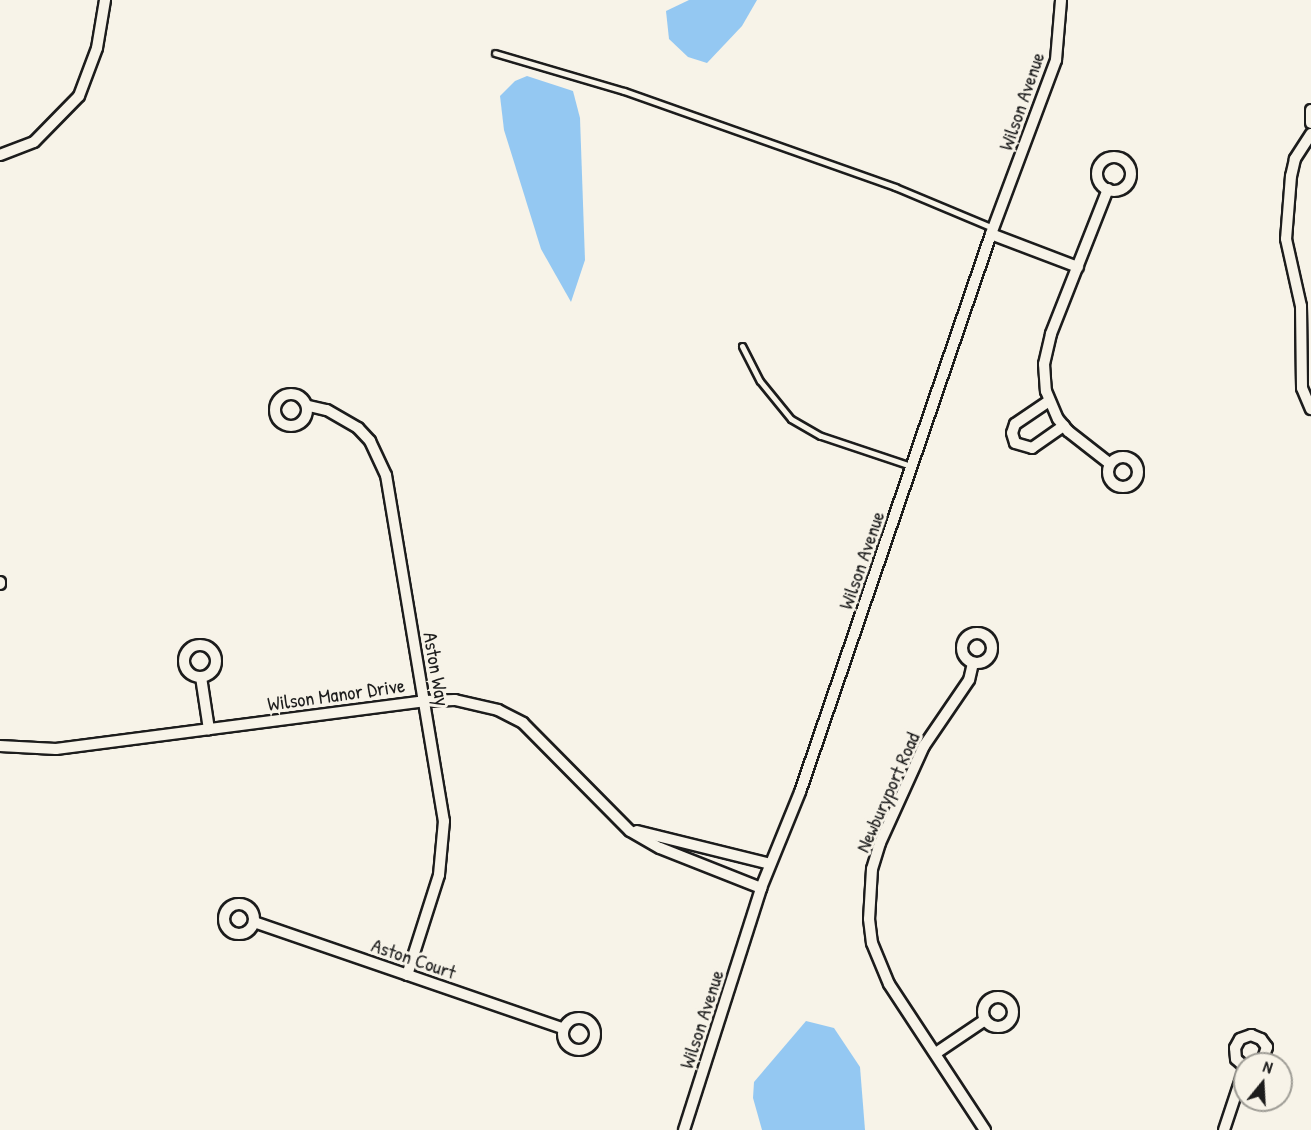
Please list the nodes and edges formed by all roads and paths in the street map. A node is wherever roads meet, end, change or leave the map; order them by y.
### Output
1 (105, 0) edge
2 (1062, 0) edge
3 (495, 53) dead end
4 (1311, 110) edge
5 (1311, 123) edge
6 (1311, 134) edge
7 (0, 155) edge
8 (1108, 189) dead end
9 (992, 231) junction
10 (1078, 267) junction
11 (742, 346) dead end
12 (1049, 401) junction
13 (309, 406) dead end
14 (1311, 409) edge
15 (1064, 426) junction
16 (1109, 463) dead end
17 (912, 466) junction
18 (973, 663) dead end
19 (201, 677) dead end
20 (424, 700) junction
21 (209, 729) junction
22 (0, 746) edge
23 (628, 830) junction
24 (770, 864) junction
25 (761, 888) junction
26 (254, 922) dead end
27 (407, 975) junction
28 (985, 1020) dead end
29 (562, 1028) dead end
30 (1235, 1052) edge
31 (1265, 1052) edge
32 (936, 1053) junction
33 (1233, 1103) edge
34 (684, 1130) edge
35 (985, 1130) edge
36 (1224, 1130) edge

1 - 7 street
2 - 9 street, Wilson Avenue
3 - 9 lane
4 - 5 street
6 - 14 street
8 - 10 street
9 - 10 street
9 - 17 street, Wilson Avenue
10 - 12 street
11 - 17 lane
12 - 15 street
12 - 15 street
13 - 20 street, Aston Way
15 - 16 street
17 - 24 street, Wilson Avenue
18 - 32 street, Newburyport Road
19 - 21 street
20 - 21 street, Wilson Manor Drive
20 - 23 street, Wilson Manor Drive
20 - 27 street, Aston Way
21 - 22 street, Wilson Manor Drive
23 - 24 street
23 - 25 street, Wilson Manor Drive
24 - 25 street, Wilson Avenue
25 - 34 street, Wilson Avenue
26 - 27 street, Aston Court
27 - 29 street, Aston Court
28 - 32 street
30 - 31 street
32 - 35 street, Newburyport Road
33 - 36 street

